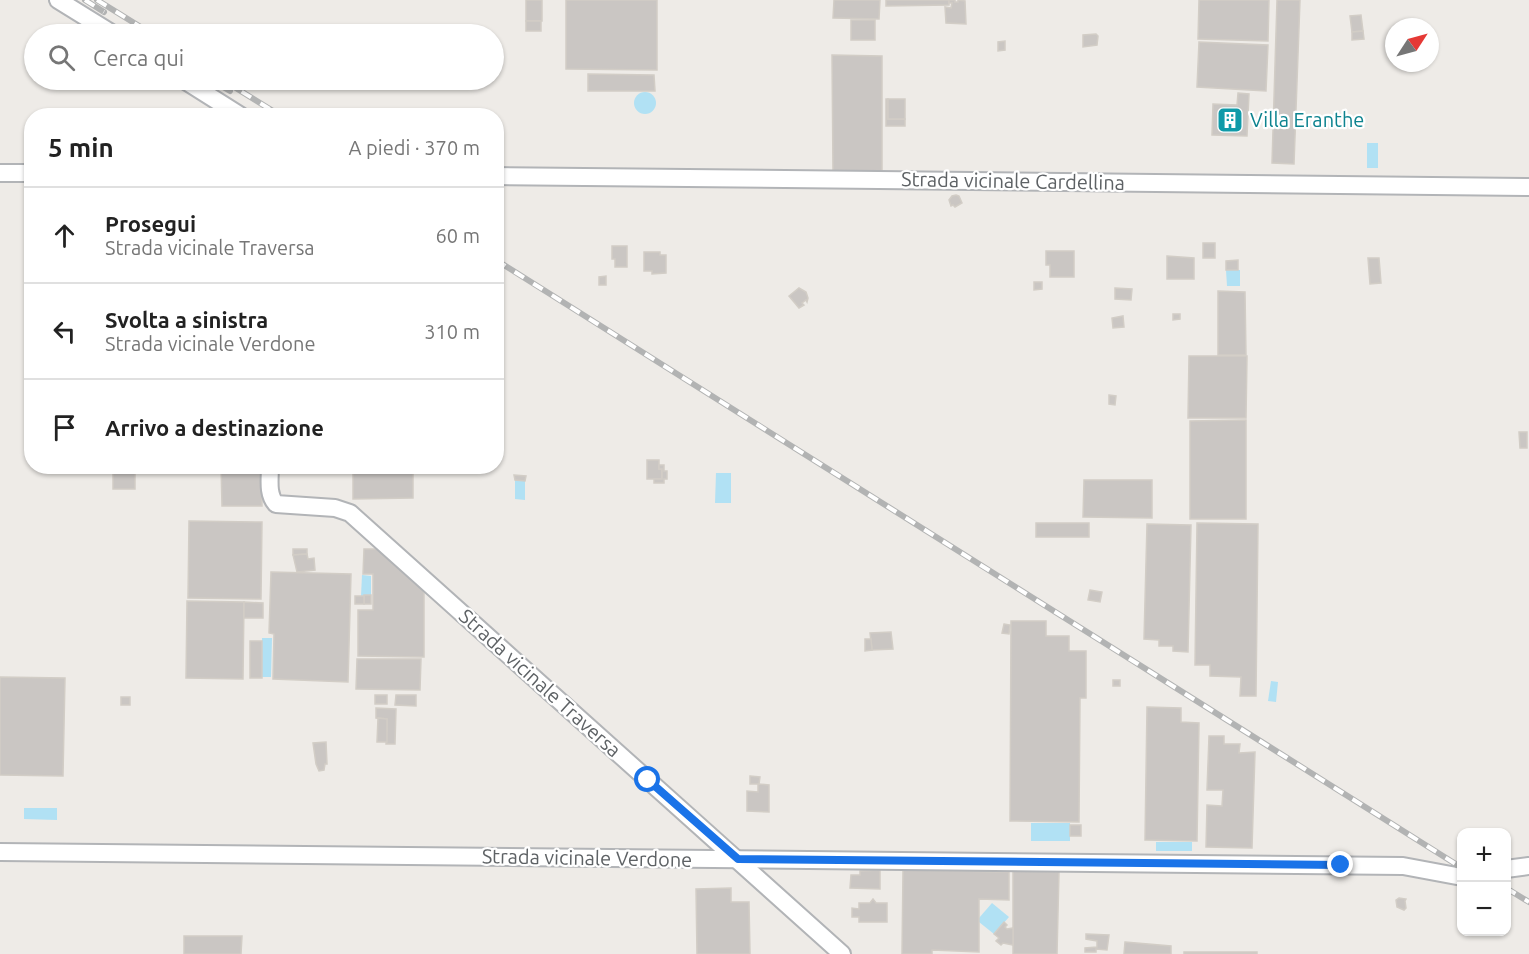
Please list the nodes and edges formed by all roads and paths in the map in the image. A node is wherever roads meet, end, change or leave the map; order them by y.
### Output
1 (58, 0) edge
2 (97, 24) edge
3 (200, 90) edge
4 (228, 108) edge
5 (0, 173) edge
6 (24, 173) edge
7 (504, 176) edge
8 (1529, 187) edge
9 (270, 474) edge
10 (0, 852) edge
11 (738, 859) junction
12 (1529, 866) edge
13 (1511, 868) edge
14 (1457, 876) edge
15 (842, 954) edge

1 - 2 street
3 - 4 street
5 - 6 street
7 - 8 street, Strada vicinale Cardellina
9 - 11 street, Strada vicinale Traversa
10 - 11 street, Strada vicinale Verdone
11 - 14 street, Strada vicinale Verdone
11 - 15 street, Strada vicinale Traversa
12 - 13 street

